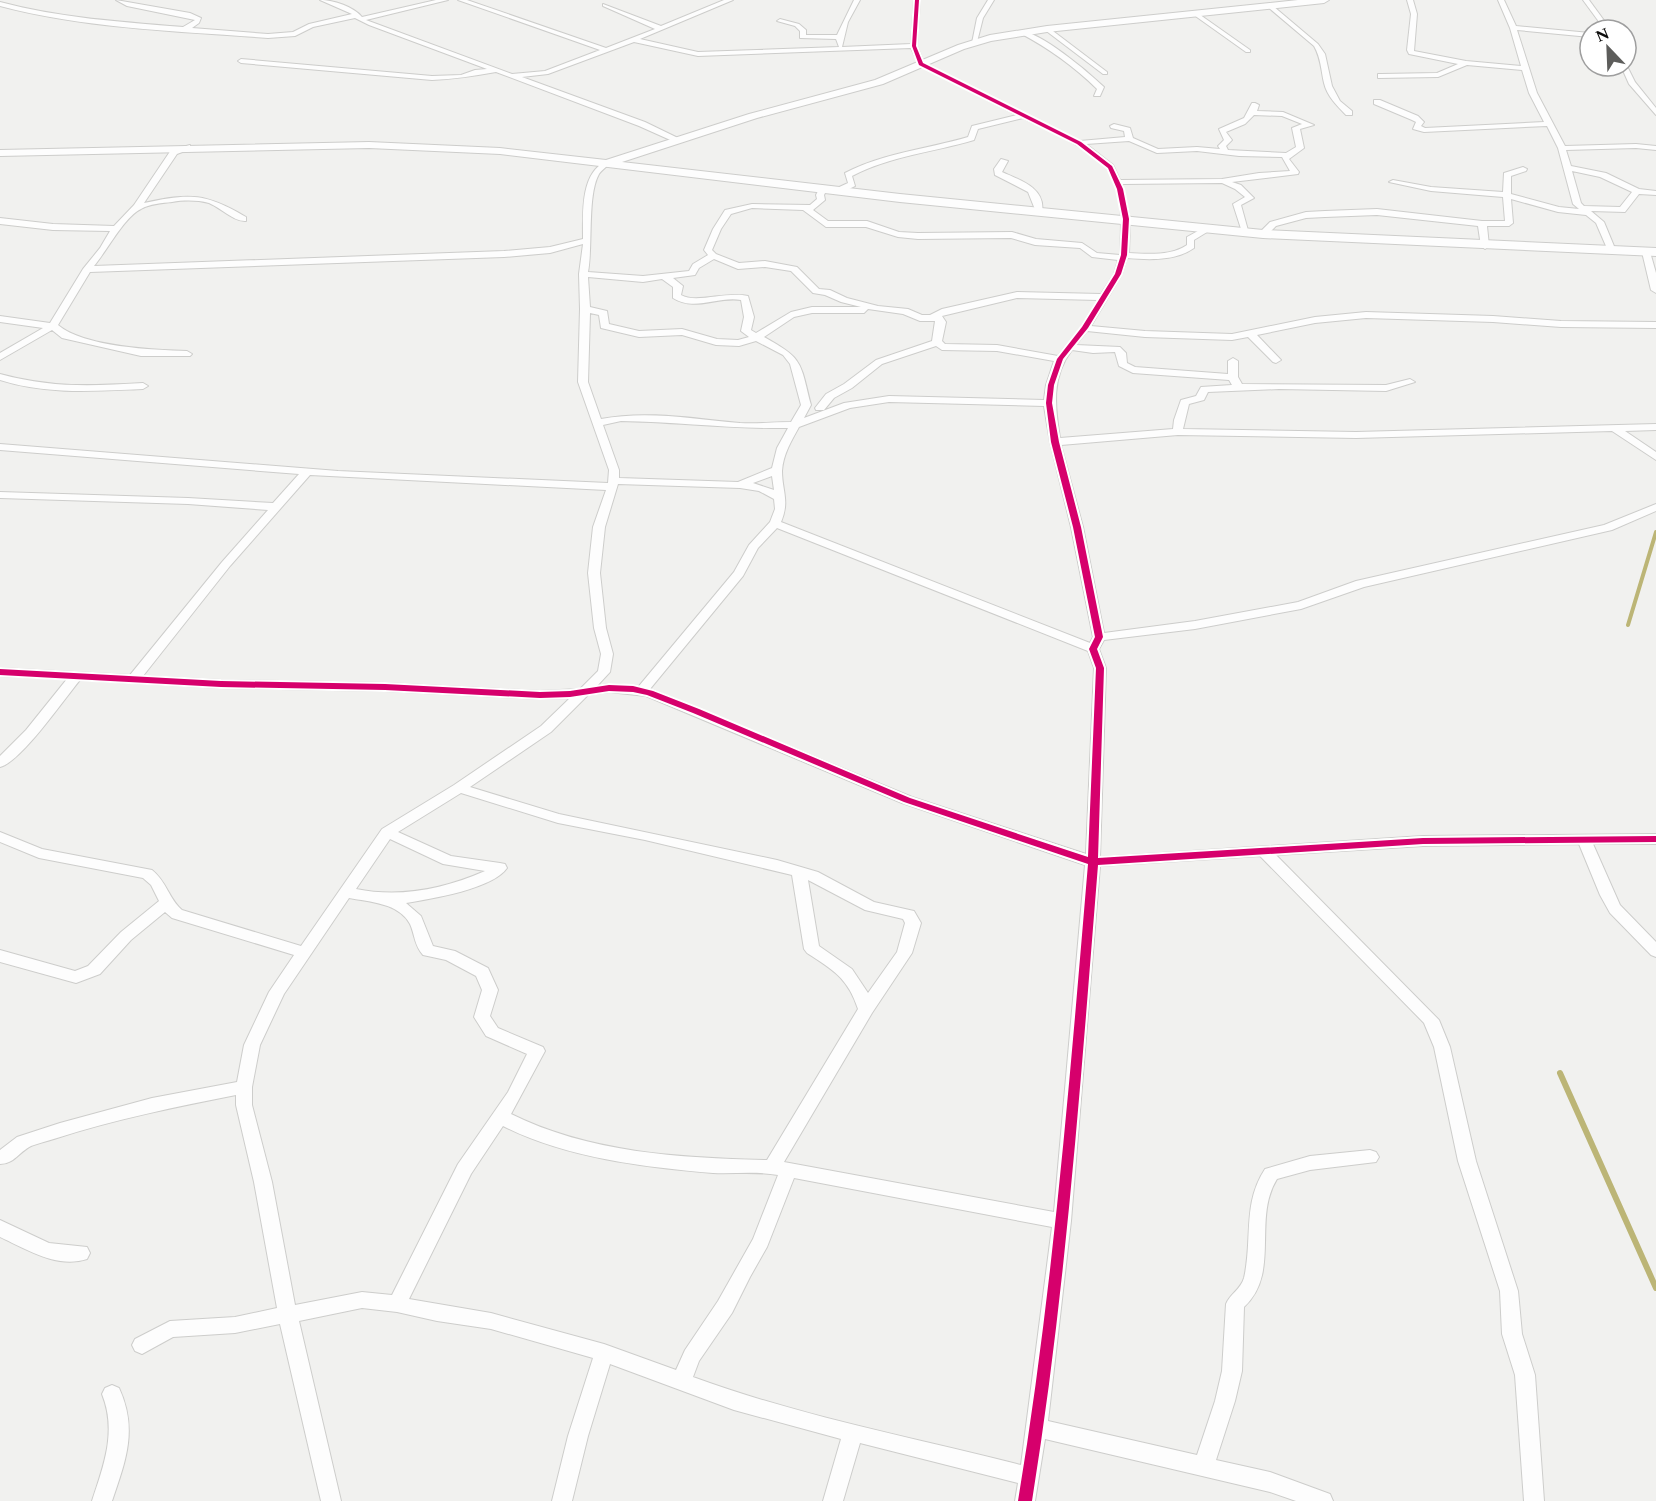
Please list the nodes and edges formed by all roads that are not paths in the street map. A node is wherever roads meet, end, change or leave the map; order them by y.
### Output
1 (119, 0) edge
2 (323, 0) edge
3 (445, 0) edge
4 (461, 0) edge
5 (730, 0) edge
6 (857, 0) edge
7 (917, 0) edge
8 (991, 0) edge
9 (1324, 0) edge
10 (1410, 0) edge
11 (1501, 0) edge
12 (1586, 0) edge
13 (0, 4) edge
14 (605, 5) dead end
15 (1271, 7) junction
16 (1196, 14) junction
17 (359, 17) junction
18 (1599, 18) edge
19 (780, 21) dead end
20 (660, 28) junction
21 (1513, 28) junction
22 (1047, 29) junction
23 (183, 30) junction
24 (1022, 32) junction
25 (1578, 34) edge
26 (838, 37) junction
27 (633, 40) junction
28 (974, 42) junction
29 (914, 46) junction
30 (844, 49) junction
31 (606, 50) junction
32 (1248, 51) dead end
33 (241, 61) dead end
34 (1466, 63) junction
35 (921, 64) junction
36 (1524, 68) junction
37 (495, 71) junction
38 (546, 73) junction
39 (1105, 73) dead end
40 (509, 76) junction
41 (1381, 76) dead end
42 (1630, 78) edge
43 (534, 84) junction
44 (1097, 94) dead end
45 (1377, 102) dead end
46 (1349, 113) dead end
47 (1656, 113) edge
48 (1024, 115) junction
49 (1551, 124) junction
50 (1114, 126) dead end
51 (1130, 139) junction
52 (677, 141) junction
53 (1079, 143) junction
54 (187, 147) junction
55 (1562, 148) junction
56 (1656, 148) edge
57 (1225, 152) junction
58 (0, 153) edge
59 (1287, 155) junction
60 (1004, 161) dead end
61 (605, 164) junction
62 (1567, 168) junction
63 (1523, 169) dead end
64 (1221, 181) junction
65 (1117, 183) junction
66 (1393, 183) dead end
67 (823, 189) junction
68 (1637, 190) junction
69 (838, 191) junction
70 (1656, 193) edge
71 (1507, 195) junction
72 (136, 207) junction
73 (805, 208) junction
74 (1039, 210) junction
75 (1584, 210) junction
76 (243, 219) dead end
77 (1126, 219) junction
78 (0, 221) edge
79 (1482, 225) junction
80 (116, 229) junction
81 (1208, 229) junction
82 (1246, 232) junction
83 (1263, 234) junction
84 (588, 240) junction
85 (1485, 246) junction
86 (1612, 251) junction
87 (1651, 252) edge
88 (713, 256) junction
89 (1124, 257) junction
90 (87, 269) junction
91 (583, 274) junction
92 (665, 277) junction
93 (1656, 290) edge
94 (1104, 297) junction
95 (585, 309) junction
96 (878, 309) junction
97 (933, 317) junction
98 (0, 319) edge
99 (1656, 325) edge
100 (53, 326) junction
101 (1086, 328) junction
102 (1251, 334) junction
103 (755, 338) junction
104 (937, 343) junction
105 (1068, 347) junction
106 (187, 354) dead end
107 (0, 357) edge
108 (1060, 359) junction
109 (1276, 360) dead end
110 (1233, 361) dead end
111 (0, 377) edge
112 (1233, 377) junction
113 (1410, 382) dead end
114 (143, 386) dead end
115 (1238, 387) junction
116 (1049, 403) junction
117 (806, 405) junction
118 (820, 408) junction
119 (832, 411) junction
120 (597, 423) junction
121 (794, 425) junction
122 (1656, 427) edge
123 (1614, 428) junction
124 (1178, 432) junction
125 (1055, 442) junction
126 (0, 447) edge
127 (1656, 457) edge
128 (777, 470) junction
129 (308, 471) junction
130 (613, 484) junction
131 (740, 485) junction
132 (0, 495) edge
133 (779, 497) junction
134 (276, 507) junction
135 (1656, 507) edge
136 (775, 523) junction
137 (1096, 643) junction
138 (0, 672) edge
139 (77, 676) junction
140 (134, 679) junction
141 (642, 691) junction
142 (584, 692) junction
143 (0, 763) edge
144 (459, 788) junction
145 (387, 832) junction
146 (0, 837) edge
147 (1584, 838) junction
148 (1656, 839) edge
149 (1264, 852) junction
150 (1094, 862) junction
151 (799, 872) junction
152 (345, 892) junction
153 (391, 900) junction
154 (167, 903) junction
155 (1656, 951) edge
156 (303, 952) junction
157 (0, 956) edge
158 (866, 1009) junction
159 (244, 1087) junction
160 (499, 1116) junction
161 (1370, 1157) dead end
162 (2, 1159) edge
163 (780, 1169) junction
164 (1062, 1221) junction
165 (0, 1228) edge
166 (81, 1252) dead end
167 (397, 1304) junction
168 (288, 1316) junction
169 (142, 1345) dead end
170 (604, 1353) junction
171 (681, 1381) junction
172 (112, 1394) dead end
173 (1037, 1428) junction
174 (853, 1432) junction
175 (1203, 1467) junction
176 (1028, 1476) junction
177 (102, 1501) edge
178 (331, 1501) edge
179 (562, 1501) edge
180 (833, 1501) edge
181 (1025, 1501) edge
182 (1323, 1501) edge
183 (1534, 1501) edge

1 - 23 street
2 - 17 street
3 - 17 street
4 - 31 street
5 - 20 street
6 - 26 street
7 - 29 street
8 - 28 street
9 - 15 main road
10 - 34 street
11 - 21 street
12 - 18 street
13 - 23 street
14 - 20 street
15 - 16 main road
15 - 46 street
16 - 22 main road
16 - 32 street
17 - 23 street
17 - 37 street
19 - 26 street
20 - 27 street
21 - 25 street
21 - 36 street
22 - 24 main road
22 - 39 street
24 - 28 main road
24 - 44 street
26 - 30 street
27 - 30 street
27 - 31 street
28 - 35 main road
29 - 30 street
29 - 35 street
31 - 38 street
33 - 37 street
34 - 36 street
34 - 41 street
35 - 48 street
35 - 52 main road
36 - 49 street
37 - 40 street
38 - 40 street
38 - 43 street
40 - 43 street
42 - 47 street
43 - 52 street
45 - 49 street
48 - 53 street
48 - 69 street
49 - 55 street
50 - 51 street
51 - 53 street
51 - 57 street
52 - 61 main road
53 - 65 street
54 - 58 main road
54 - 61 main road
54 - 72 street
55 - 56 street
55 - 62 street
57 - 59 street
57 - 59 street
59 - 64 street
60 - 74 street
61 - 67 main road
61 - 84 street
62 - 68 street
62 - 75 street
63 - 71 street
64 - 65 street
64 - 82 street
65 - 77 street
66 - 71 street
67 - 69 main road
67 - 73 street
68 - 70 street
68 - 75 street
69 - 74 main road
71 - 75 street
71 - 79 street
72 - 76 street
72 - 80 street
73 - 88 street
73 - 89 street
74 - 77 main road
75 - 86 street
77 - 81 main road
77 - 89 street
78 - 80 street
79 - 83 street
79 - 85 street
80 - 90 street
81 - 82 main road
81 - 89 street
82 - 83 main road
83 - 85 main road
84 - 90 street
84 - 91 street
85 - 86 main road
86 - 87 main road
87 - 93 street
88 - 92 street
88 - 96 street
89 - 94 street
90 - 100 street
91 - 92 street
91 - 95 street
92 - 103 street
94 - 97 street
94 - 101 street
95 - 103 street
95 - 120 street
96 - 97 street
96 - 103 street
97 - 104 street
98 - 100 street
99 - 102 street
100 - 106 street
100 - 107 street
101 - 102 street
101 - 105 street
102 - 109 street
103 - 117 street
104 - 108 street
104 - 118 street
105 - 108 street
105 - 112 street
108 - 116 street
110 - 112 street
111 - 114 street
112 - 115 street
113 - 115 street
115 - 124 street
116 - 119 street
116 - 125 street
117 - 118 street
117 - 121 street
118 - 119 street
119 - 121 street
120 - 121 street
120 - 130 street
121 - 128 street
122 - 123 street
123 - 124 street
123 - 127 street
124 - 125 street
125 - 137 street
126 - 129 street
128 - 131 street
128 - 133 street
129 - 130 street
129 - 134 street
130 - 131 street
130 - 142 street
131 - 133 street
132 - 134 street
133 - 136 street
134 - 140 street
135 - 137 street
136 - 137 street
136 - 141 street
137 - 150 street
138 - 139 street
139 - 140 street
139 - 143 street
140 - 142 street
141 - 142 street
141 - 150 street
142 - 144 street
144 - 145 street
144 - 151 street
145 - 152 street
145 - 153 street
146 - 154 street
147 - 148 street
147 - 149 street
147 - 155 street
149 - 150 street
149 - 183 street
150 - 164 street
151 - 158 street
151 - 158 street
152 - 153 street
152 - 156 street
153 - 160 street
154 - 156 street
154 - 157 street
156 - 159 street
158 - 163 street
159 - 162 street
159 - 168 street
160 - 163 street
160 - 167 street
161 - 175 street
163 - 164 street
163 - 171 street
164 - 173 street
165 - 166 street
167 - 168 street
167 - 170 street
168 - 169 street
168 - 178 street
170 - 171 street
170 - 179 street
171 - 174 street
172 - 177 street
173 - 175 street
173 - 176 street
174 - 176 street
174 - 180 street
175 - 182 street
176 - 181 street

